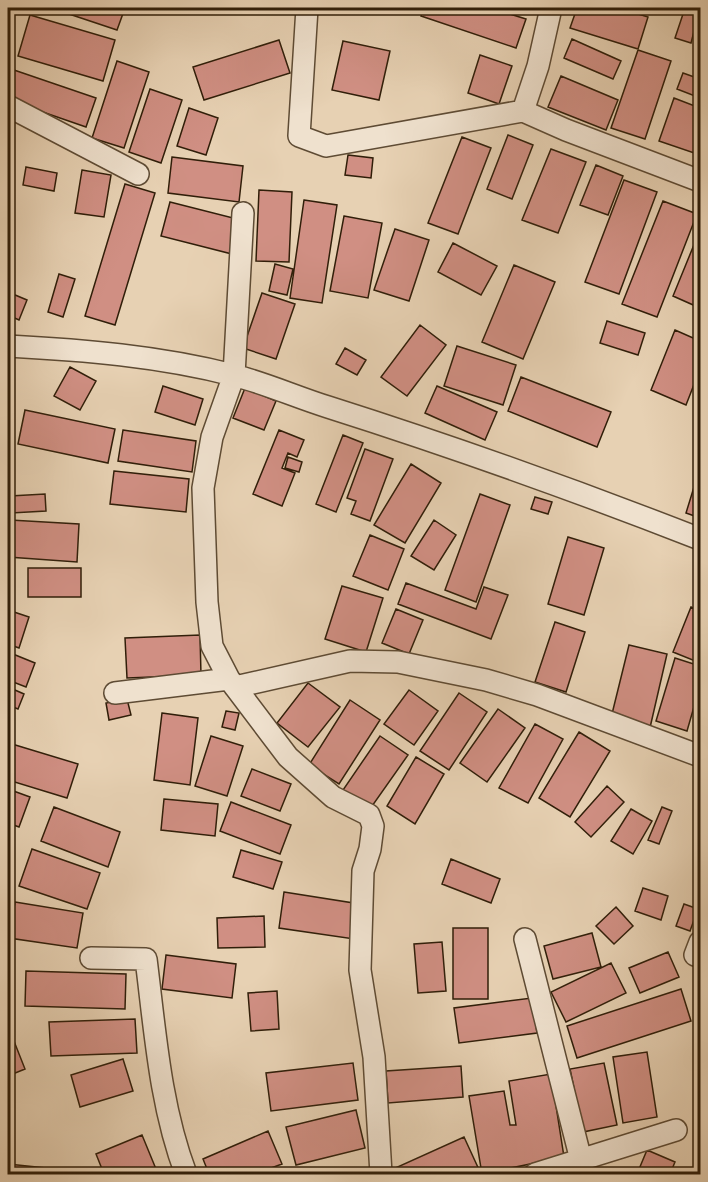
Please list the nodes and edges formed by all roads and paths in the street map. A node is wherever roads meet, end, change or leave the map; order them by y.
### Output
1 (307, 8) edge
2 (551, 8) edge
3 (8, 106) edge
4 (523, 111) junction
5 (138, 174) dead end
6 (700, 180) edge
7 (243, 213) dead end
8 (8, 346) edge
9 (234, 375) junction
10 (700, 539) edge
11 (232, 683) junction
12 (114, 693) dead end
13 (700, 756) edge
14 (525, 939) dead end
15 (91, 958) dead end
16 (676, 1130) dead end
17 (581, 1160) junction
18 (186, 1174) edge
19 (381, 1174) edge
20 (535, 1174) edge

1 - 4 street
2 - 4 street
3 - 5 street
4 - 6 street
7 - 9 street
8 - 9 street
9 - 10 street
9 - 11 street
11 - 12 street
11 - 13 street
11 - 19 street
14 - 17 street
15 - 18 street
16 - 17 street
17 - 20 street

